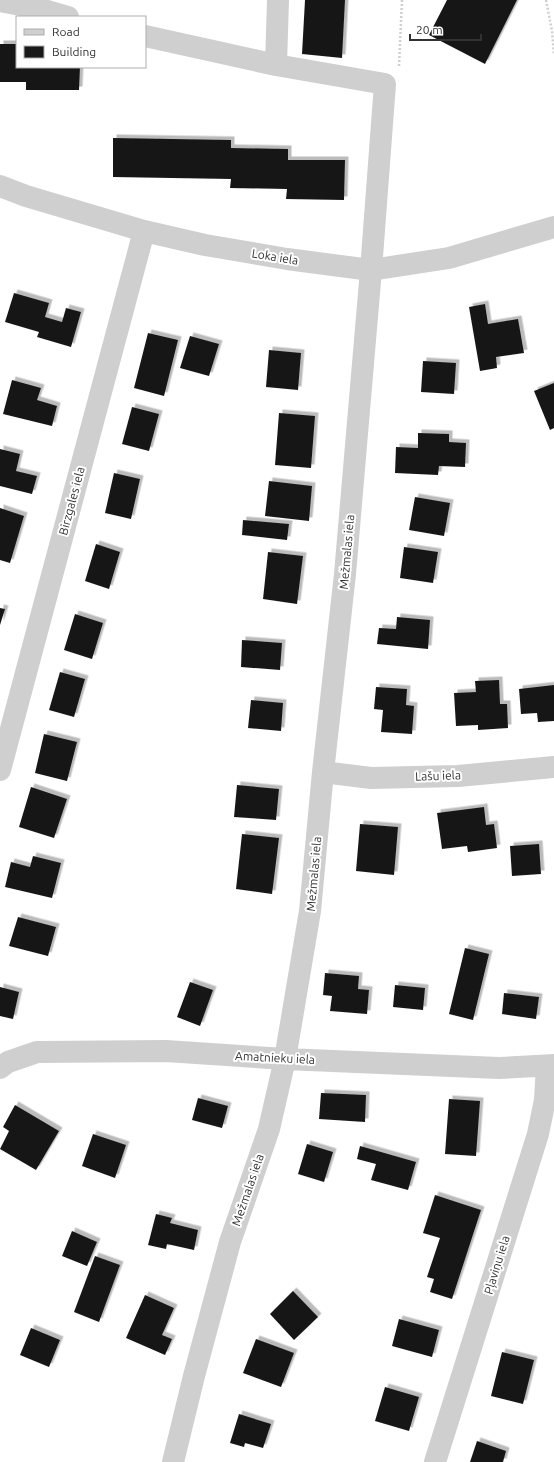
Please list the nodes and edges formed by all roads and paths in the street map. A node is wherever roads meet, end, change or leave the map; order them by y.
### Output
1 (278, 0) edge
2 (402, 0) edge
3 (546, 0) edge
4 (0, 1) edge
5 (38, 4) edge
6 (66, 16) edge
7 (146, 36) edge
8 (554, 55) edge
9 (276, 66) junction
10 (399, 67) dead end
11 (0, 186) edge
12 (554, 228) edge
13 (144, 231) junction
14 (371, 270) junction
15 (554, 767) edge
16 (0, 770) edge
17 (323, 772) junction
18 (286, 1059) junction
19 (551, 1066) edge
20 (0, 1068) edge
21 (172, 1462) edge
22 (435, 1462) edge

1 - 9 street
2 - 10 path
3 - 8 path
4 - 5 street
5 - 6 street
7 - 9 street
9 - 14 street, Mežmalas iela
11 - 13 street, Loka iela
12 - 14 street, Loka iela
13 - 14 street, Loka iela
13 - 16 street, Birzgales iela
14 - 17 street, Mežmalas iela
15 - 17 street, Lašu iela
17 - 18 street, Mežmalas iela
18 - 19 street, Amatnieku iela
18 - 20 street, Amatnieku iela
18 - 21 street, Mežmalas iela
19 - 22 street, Pļaviņu iela

